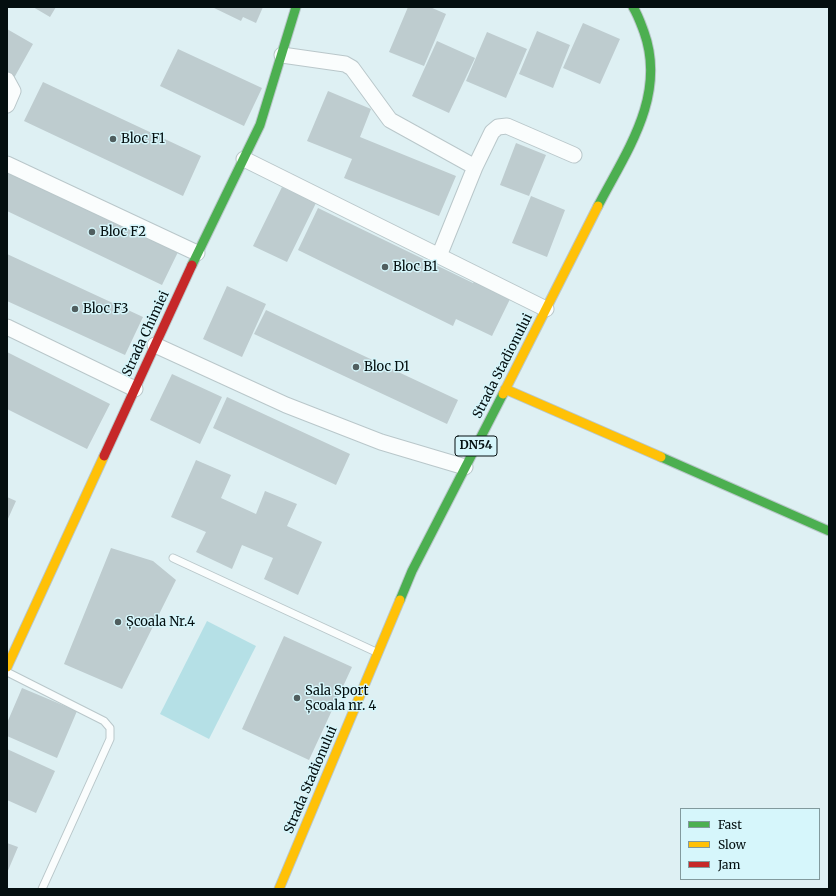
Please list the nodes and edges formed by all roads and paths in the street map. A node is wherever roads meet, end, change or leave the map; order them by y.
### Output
1 (296, 7) edge
2 (633, 7) edge
3 (282, 55) junction
4 (7, 80) edge
5 (7, 105) edge
6 (574, 155) dead end
7 (244, 159) junction
8 (7, 164) edge
9 (475, 167) junction
10 (197, 253) junction
11 (439, 256) junction
12 (546, 309) junction
13 (7, 327) edge
14 (155, 345) junction
15 (135, 389) junction
16 (505, 389) junction
17 (466, 467) junction
18 (829, 531) edge
19 (173, 558) dead end
20 (378, 653) junction
21 (7, 667) edge
22 (7, 672) edge
23 (42, 889) edge
24 (280, 889) edge

1 - 3 street, Strada Chimiei
2 - 12 street, Strada Stadionului / DN54
3 - 7 street, Strada Chimiei
3 - 9 street
4 - 5 street
6 - 9 street
7 - 10 street, Strada Chimiei
7 - 11 street
8 - 10 street
9 - 11 street
10 - 14 street, Strada Chimiei
11 - 12 street
12 - 16 street, Strada Stadionului / DN54
13 - 15 street
14 - 15 street, Strada Chimiei
14 - 17 street
15 - 21 street, Strada Chimiei
16 - 17 street, Strada Stadionului / DN54
16 - 18 street
17 - 20 street, Strada Stadionului / DN54
19 - 20 lane
20 - 24 street, Strada Stadionului / DN54
22 - 23 lane

